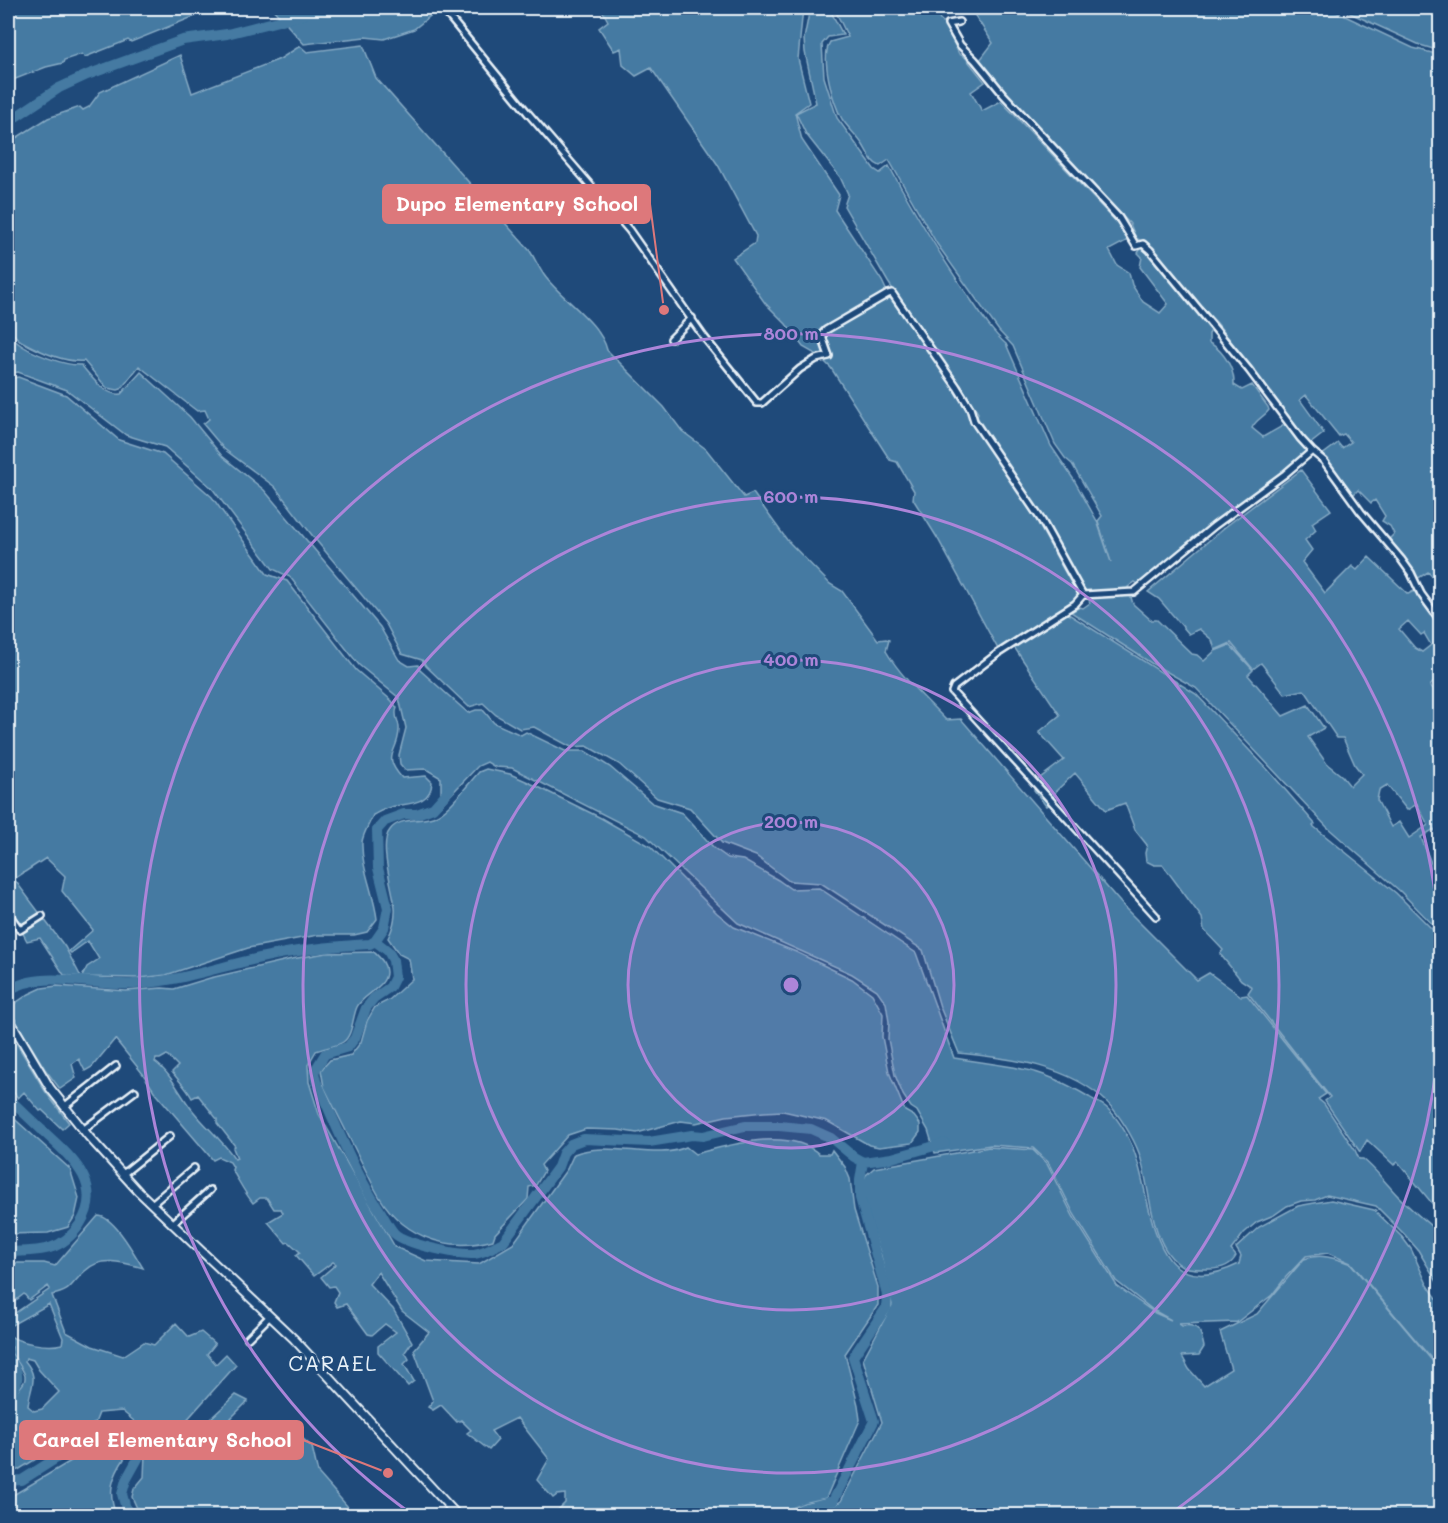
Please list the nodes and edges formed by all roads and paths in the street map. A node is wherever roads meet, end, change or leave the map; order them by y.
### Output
1 (443, 8) edge
2 (959, 22) dead end
3 (692, 318) junction
4 (671, 339) dead end
5 (1312, 451) junction
6 (1085, 595) junction
7 (1440, 620) edge
8 (8, 913) edge
9 (42, 916) dead end
10 (1156, 916) dead end
11 (8, 1017) edge
12 (116, 1066) dead end
13 (135, 1091) dead end
14 (64, 1107) junction
15 (83, 1130) junction
16 (170, 1136) dead end
17 (194, 1168) dead end
18 (123, 1174) junction
19 (210, 1190) dead end
20 (152, 1204) junction
21 (172, 1224) junction
22 (270, 1316) junction
23 (248, 1338) dead end
24 (458, 1515) edge

1 - 3 street
2 - 5 street
3 - 4 street
3 - 6 street
5 - 6 street
5 - 7 street
6 - 10 street
8 - 9 street
11 - 14 street
12 - 14 street
13 - 15 street
14 - 15 street
15 - 18 street
16 - 18 street
17 - 20 street
18 - 20 street
19 - 21 street
20 - 21 street
21 - 22 street
22 - 23 street
22 - 24 street

